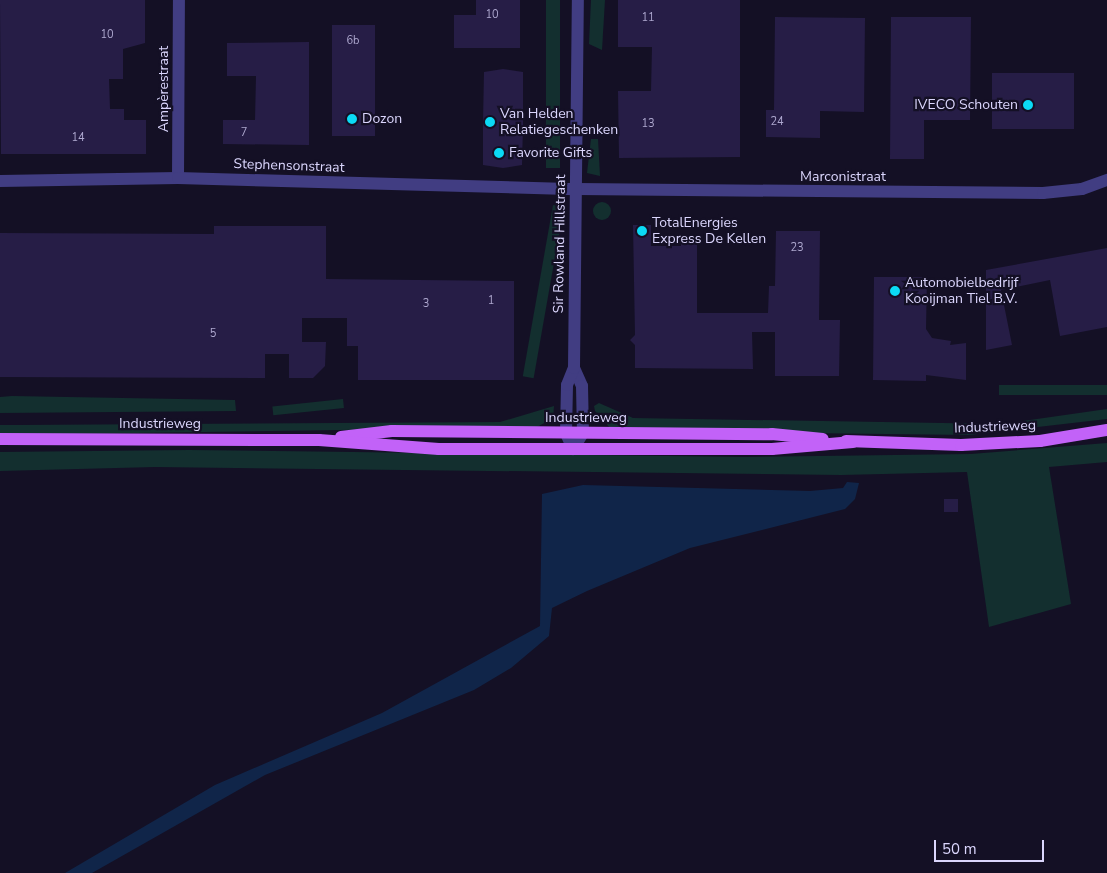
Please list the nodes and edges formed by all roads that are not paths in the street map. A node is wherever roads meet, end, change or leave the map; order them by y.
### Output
1 (179, 0) edge
2 (578, 0) edge
3 (178, 178) junction
4 (1107, 180) edge
5 (0, 181) edge
6 (577, 189) junction
7 (574, 368) junction
8 (1107, 430) edge
9 (566, 433) junction
10 (583, 433) junction
11 (0, 439) edge
12 (319, 440) junction
13 (853, 442) junction
14 (573, 449) junction

1 - 3 street, Ampèrestraat
2 - 6 street, Sir Rowland Hillstraat
3 - 5 street, Stephensonstraat
3 - 6 street, Stephensonstraat
4 - 6 street, Marconistraat
6 - 7 street, Sir Rowland Hillstraat
7 - 9 street, Sir Rowland Hillstraat
7 - 10 street, Sir Rowland Hillstraat
8 - 13 main road, Industrieweg
9 - 10 main road, Industrieweg
9 - 12 main road, Industrieweg
9 - 14 street, Sir Rowland Hillstraat
10 - 13 main road, Industrieweg
10 - 14 street
11 - 12 main road, Industrieweg
12 - 14 main road, Industrieweg
13 - 14 main road, Industrieweg

